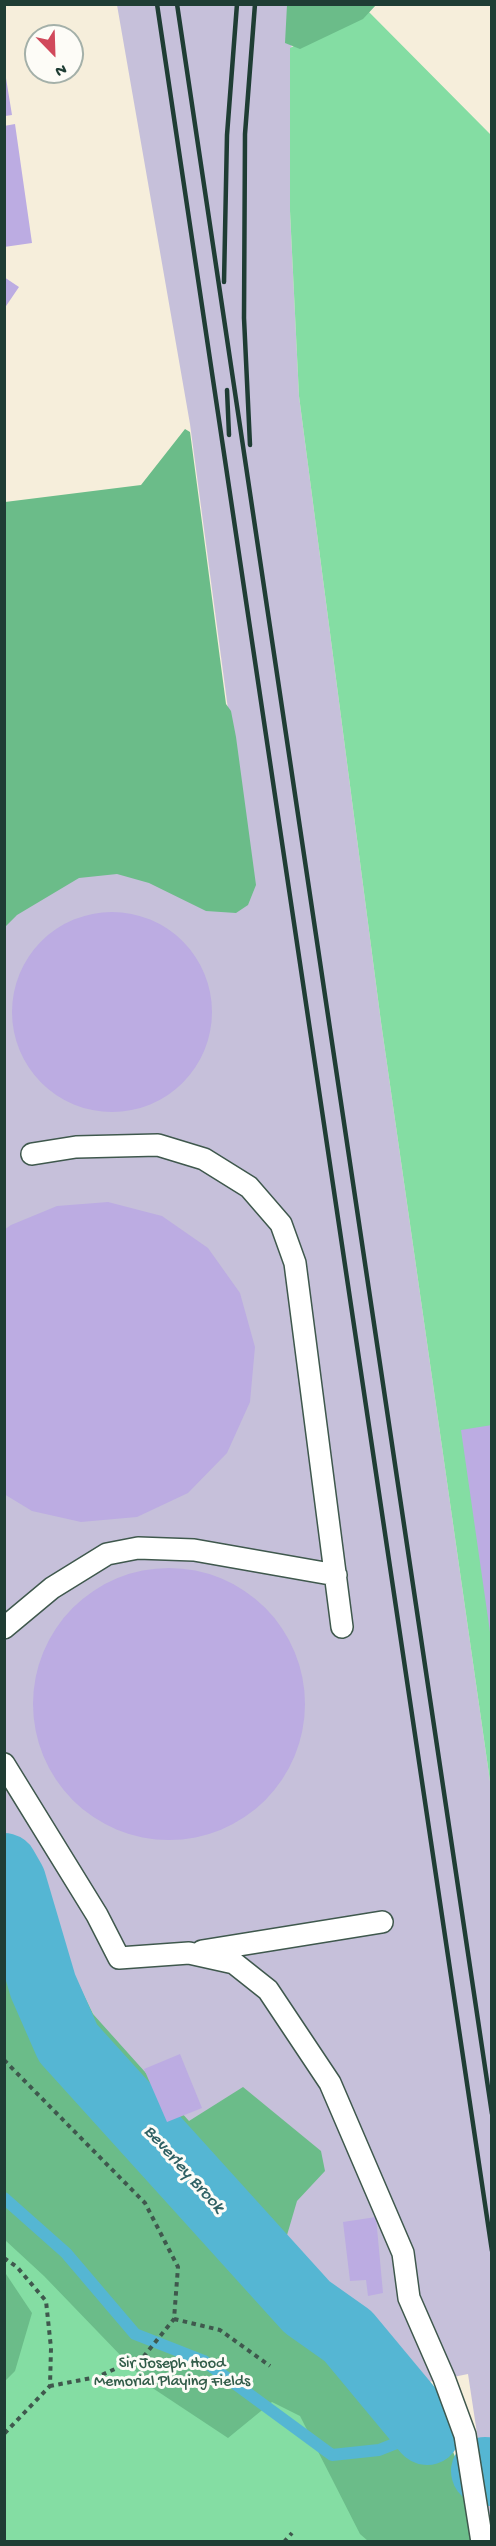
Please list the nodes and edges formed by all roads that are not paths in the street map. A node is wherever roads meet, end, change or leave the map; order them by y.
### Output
1 (32, 1154) dead end
2 (336, 1575) junction
3 (342, 1627) dead end
4 (4, 1628) edge
5 (4, 1764) edge
6 (382, 1922) dead end
7 (189, 1953) junction
8 (482, 2541) edge

1 - 2 lane
2 - 3 lane
2 - 4 lane
5 - 7 lane
6 - 7 lane
7 - 8 lane

